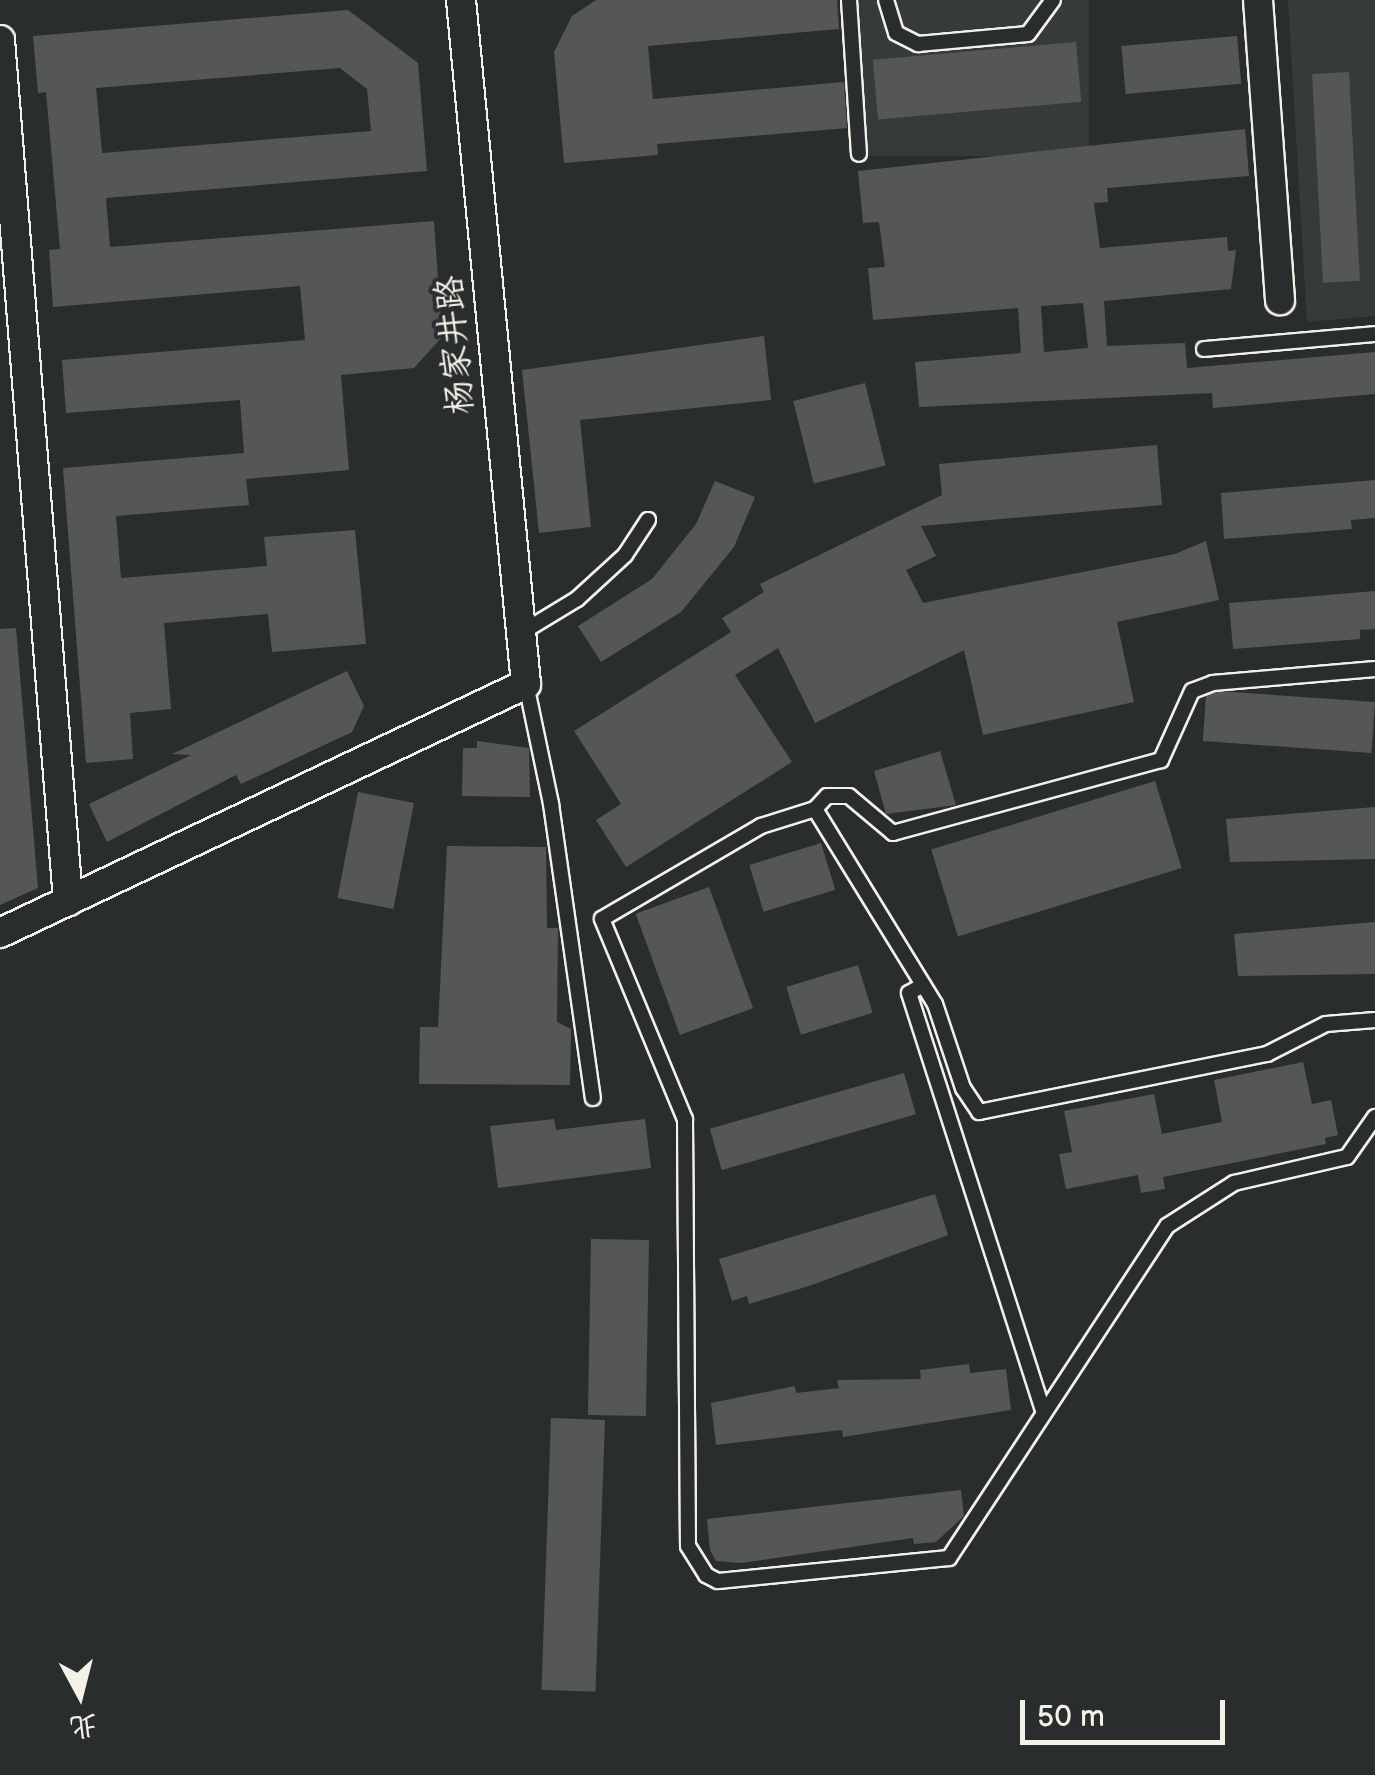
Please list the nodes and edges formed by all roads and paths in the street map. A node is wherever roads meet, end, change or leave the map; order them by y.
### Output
1 (460, 0) edge
2 (848, 0) edge
3 (886, 0) edge
4 (1054, 0) edge
5 (1258, 0) edge
6 (0, 40) edge
7 (859, 154) dead end
8 (1280, 300) dead end
9 (1375, 334) edge
10 (1204, 349) dead end
11 (648, 520) dead end
12 (520, 634) junction
13 (1375, 670) edge
14 (526, 684) junction
15 (815, 809) junction
16 (68, 900) junction
17 (0, 933) edge
18 (923, 985) junction
19 (1375, 1020) edge
20 (593, 1098) dead end
21 (1375, 1117) edge
22 (1044, 1412) junction

1 - 12 street, 杨家井路
2 - 7 lane
3 - 4 lane
5 - 8 street
6 - 16 street
9 - 10 lane
11 - 12 lane
12 - 14 street, 杨家井路
13 - 15 lane
14 - 16 street
14 - 20 lane
15 - 18 lane
15 - 22 lane
16 - 17 street
18 - 19 lane
18 - 22 lane
21 - 22 lane

